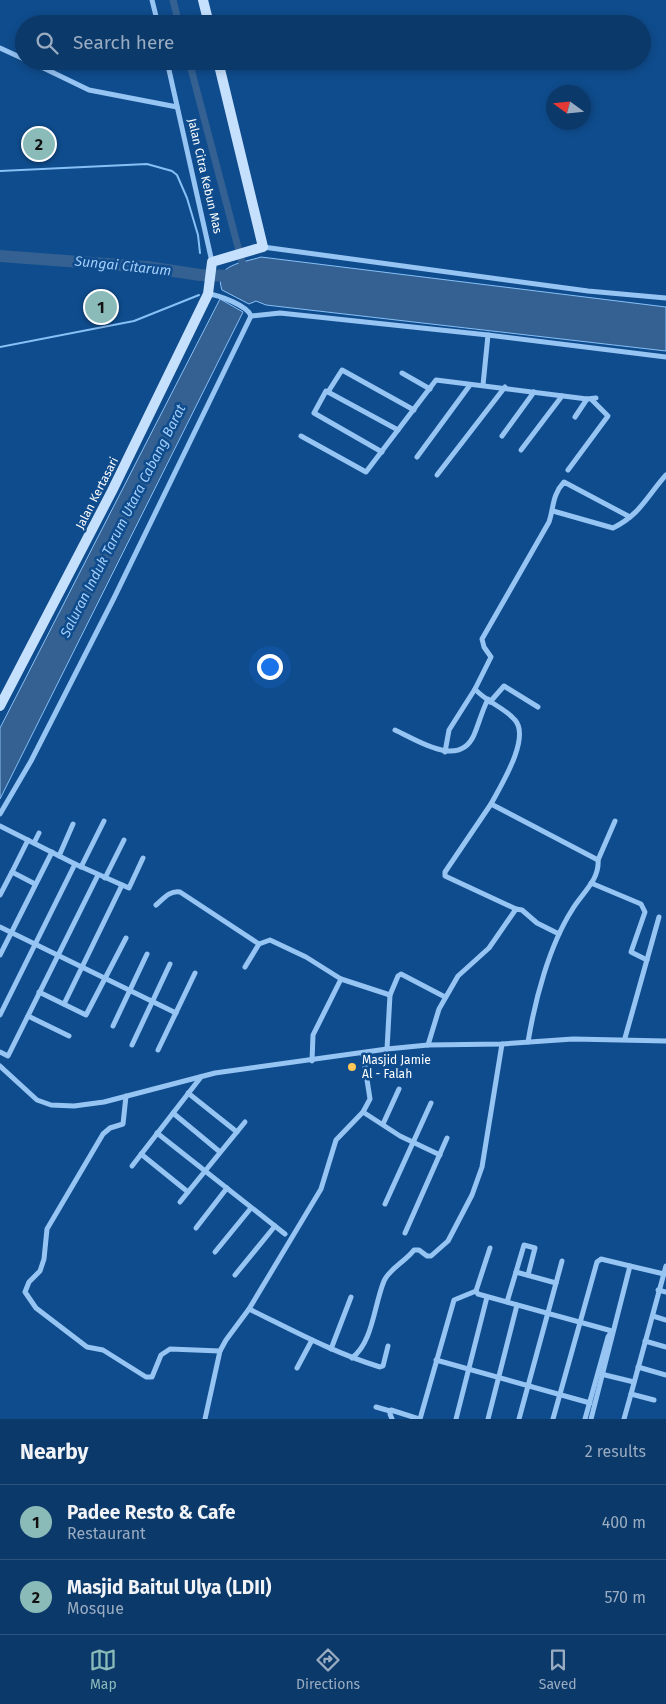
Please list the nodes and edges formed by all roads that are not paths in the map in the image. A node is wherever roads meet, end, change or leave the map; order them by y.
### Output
1 (152, 0) edge
2 (203, 0) edge
3 (156, 15) edge
4 (207, 15) edge
5 (0, 48) edge
6 (15, 54) edge
7 (48, 70) edge
8 (169, 70) edge
9 (220, 70) edge
10 (177, 106) junction
11 (263, 247) junction
12 (211, 265) junction
13 (208, 291) junction
14 (666, 298) edge
15 (251, 316) junction
16 (488, 335) junction
17 (666, 357) edge
18 (402, 373) dead end
19 (483, 384) junction
20 (470, 385) junction
21 (505, 388) junction
22 (430, 389) junction
23 (328, 392) junction
24 (534, 392) junction
25 (562, 396) junction
26 (592, 399) junction
27 (414, 410) junction
28 (575, 416) dead end
29 (398, 430) junction
30 (302, 436) dead end
31 (502, 436) dead end
32 (521, 450) dead end
33 (382, 452) junction
34 (417, 457) dead end
35 (568, 470) dead end
36 (437, 475) dead end
37 (666, 475) edge
38 (553, 511) junction
39 (630, 517) junction
40 (475, 689) junction
41 (489, 700) junction
42 (0, 706) edge
43 (538, 707) dead end
44 (395, 730) dead end
45 (445, 752) junction
46 (491, 804) junction
47 (0, 814) edge
48 (104, 821) dead end
49 (615, 821) dead end
50 (73, 824) dead end
51 (0, 826) edge
52 (39, 833) dead end
53 (28, 840) junction
54 (124, 840) dead end
55 (34, 843) junction
56 (52, 852) junction
57 (58, 856) junction
58 (142, 858) dead end
59 (598, 860) junction
60 (75, 864) junction
61 (81, 867) junction
62 (12, 872) junction
63 (98, 875) junction
64 (105, 878) junction
65 (591, 883) junction
66 (35, 884) junction
67 (122, 885) junction
68 (0, 895) edge
69 (156, 905) dead end
70 (516, 909) junction
71 (659, 917) dead end
72 (0, 927) edge
73 (11, 933) junction
74 (559, 934) junction
75 (126, 938) dead end
76 (36, 944) junction
77 (259, 944) junction
78 (147, 954) dead end
79 (0, 955) edge
80 (60, 956) junction
81 (647, 960) junction
82 (170, 964) dead end
83 (83, 967) junction
84 (245, 967) dead end
85 (195, 973) dead end
86 (106, 978) junction
87 (341, 979) junction
88 (130, 990) junction
89 (39, 992) junction
90 (390, 995) junction
91 (445, 997) junction
92 (152, 1001) junction
93 (64, 1004) junction
94 (176, 1012) junction
95 (0, 1015) edge
96 (28, 1016) junction
97 (113, 1026) dead end
98 (69, 1036) dead end
99 (625, 1038) junction
100 (666, 1040) edge
101 (528, 1042) junction
102 (502, 1044) junction
103 (132, 1045) dead end
104 (428, 1045) junction
105 (387, 1049) junction
106 (158, 1050) dead end
107 (0, 1052) edge
108 (363, 1054) junction
109 (312, 1061) junction
110 (0, 1066) edge
111 (201, 1076) junction
112 (399, 1089) dead end
113 (188, 1093) junction
114 (126, 1096) junction
115 (431, 1103) dead end
116 (363, 1112) junction
117 (173, 1113) junction
118 (245, 1122) dead end
119 (383, 1124) junction
120 (237, 1132) junction
121 (157, 1133) junction
122 (447, 1138) dead end
123 (413, 1142) junction
124 (220, 1152) junction
125 (141, 1154) junction
126 (440, 1155) junction
127 (132, 1166) dead end
128 (205, 1171) junction
129 (227, 1188) junction
130 (188, 1192) junction
131 (180, 1202) dead end
132 (385, 1204) dead end
133 (251, 1208) junction
134 (275, 1226) junction
135 (196, 1228) dead end
136 (405, 1233) dead end
137 (284, 1234) dead end
138 (490, 1248) dead end
139 (215, 1252) dead end
140 (562, 1261) dead end
141 (630, 1266) junction
142 (666, 1266) edge
143 (516, 1272) junction
144 (664, 1274) junction
145 (235, 1275) dead end
146 (528, 1275) junction
147 (556, 1283) junction
148 (658, 1290) junction
149 (476, 1291) junction
150 (666, 1292) edge
151 (351, 1296) dead end
152 (487, 1297) junction
153 (507, 1302) junction
154 (517, 1305) junction
155 (249, 1309) junction
156 (548, 1314) junction
157 (652, 1316) junction
158 (666, 1320) edge
159 (580, 1323) junction
160 (612, 1331) junction
161 (312, 1340) junction
162 (646, 1341) junction
163 (388, 1346) dead end
164 (666, 1347) edge
165 (331, 1349) junction
166 (220, 1352) junction
167 (352, 1358) junction
168 (436, 1360) junction
169 (638, 1367) junction
170 (297, 1368) dead end
171 (468, 1369) junction
172 (600, 1374) junction
173 (666, 1375) edge
174 (498, 1378) junction
175 (634, 1382) junction
176 (529, 1385) junction
177 (631, 1394) junction
178 (559, 1395) junction
179 (654, 1400) dead end
180 (590, 1404) junction
181 (376, 1407) dead end
182 (390, 1411) junction
183 (205, 1419) edge
184 (392, 1419) edge
185 (420, 1419) edge
186 (456, 1419) edge
187 (488, 1419) edge
188 (519, 1419) edge
189 (553, 1419) edge
190 (585, 1419) edge
191 (591, 1419) edge
192 (624, 1419) edge

1 - 3 street
2 - 4 street
5 - 6 street
7 - 10 street, Jalan Citra Kebun Mas
8 - 10 street
9 - 11 street
10 - 12 street, Jalan Citra Kebun Mas
11 - 12 street
11 - 14 street
12 - 13 street, Jalan Citra Kebun Mas
13 - 15 street
13 - 42 street, Jalan Kertasari
15 - 16 street
15 - 47 street
16 - 17 street
16 - 19 street
18 - 22 street
19 - 20 street
19 - 21 street
20 - 22 street
20 - 34 street
21 - 24 street
21 - 36 street
22 - 27 street
23 - 27 street
23 - 29 street
23 - 33 street
24 - 25 street
24 - 31 street
25 - 26 street
25 - 32 street
26 - 28 street
26 - 35 street
27 - 29 street
29 - 33 street
30 - 33 street
37 - 39 street
38 - 39 street
38 - 39 street
38 - 40 street
40 - 41 street
40 - 45 street
41 - 43 street
41 - 45 street
41 - 46 street
44 - 45 street
46 - 59 street
46 - 70 street
48 - 61 street
49 - 59 street
50 - 57 street
51 - 53 street
52 - 55 street
53 - 55 street
53 - 62 street
54 - 64 street
55 - 56 street
56 - 57 street
56 - 66 street
57 - 60 street
58 - 67 street
59 - 65 street
60 - 61 street
60 - 76 street
61 - 63 street
62 - 66 street
62 - 68 street
63 - 64 street
63 - 80 street
64 - 67 street
65 - 74 street
65 - 81 street
66 - 73 street
67 - 83 street
69 - 77 street
70 - 74 street
70 - 91 street
71 - 81 street
72 - 73 street
73 - 76 street
73 - 79 street
74 - 101 street
75 - 86 street
76 - 80 street
76 - 95 street
77 - 84 street
77 - 87 street
78 - 88 street
80 - 83 street
80 - 89 street
81 - 99 street
82 - 92 street
83 - 86 street
83 - 93 street
85 - 94 street
86 - 88 street
86 - 93 street
87 - 90 street
87 - 109 street
88 - 92 street
88 - 97 street
89 - 93 street
89 - 96 street
90 - 91 street
90 - 105 street
91 - 104 street
92 - 94 street
92 - 103 street
94 - 106 street
96 - 98 street
96 - 107 street
99 - 100 street
99 - 101 street
101 - 102 street
102 - 104 street
102 - 167 street
104 - 105 street
105 - 108 street
108 - 109 street
108 - 116 street
109 - 111 street
110 - 114 street
111 - 113 street
111 - 114 street
112 - 119 street
113 - 117 street
113 - 120 street
114 - 166 street
115 - 123 street
116 - 119 street
116 - 155 street
117 - 121 street
117 - 124 street
118 - 120 street
119 - 123 street
120 - 124 street
121 - 125 street
121 - 128 street
122 - 126 street
123 - 126 street
123 - 132 street
124 - 128 street
125 - 127 street
125 - 130 street
126 - 136 street
128 - 129 street
128 - 130 street
129 - 133 street
129 - 135 street
130 - 131 street
133 - 134 street
133 - 139 street
134 - 137 street
134 - 145 street
138 - 149 street
140 - 147 street
141 - 144 street
141 - 159 street
141 - 160 street
142 - 144 street
143 - 146 street
143 - 146 street
143 - 153 street
144 - 148 street
146 - 147 street
147 - 156 street
148 - 150 street
148 - 157 street
149 - 152 street
149 - 168 street
151 - 165 street
152 - 153 street
152 - 171 street
153 - 154 street
154 - 156 street
154 - 174 street
155 - 161 street
155 - 166 street
156 - 159 street
156 - 176 street
157 - 158 street
157 - 162 street
159 - 160 street
159 - 178 street
160 - 172 street
161 - 165 street
161 - 170 street
162 - 164 street
162 - 169 street
163 - 167 street
165 - 167 street
166 - 183 street
168 - 171 street
168 - 185 street
169 - 173 street
169 - 175 street
171 - 174 street
171 - 186 street
172 - 175 street
172 - 180 street
172 - 191 street
174 - 176 street
174 - 187 street
175 - 177 street
176 - 178 street
176 - 188 street
177 - 179 street
177 - 192 street
178 - 180 street
178 - 189 street
180 - 190 street
181 - 182 street
182 - 184 street
182 - 185 street

